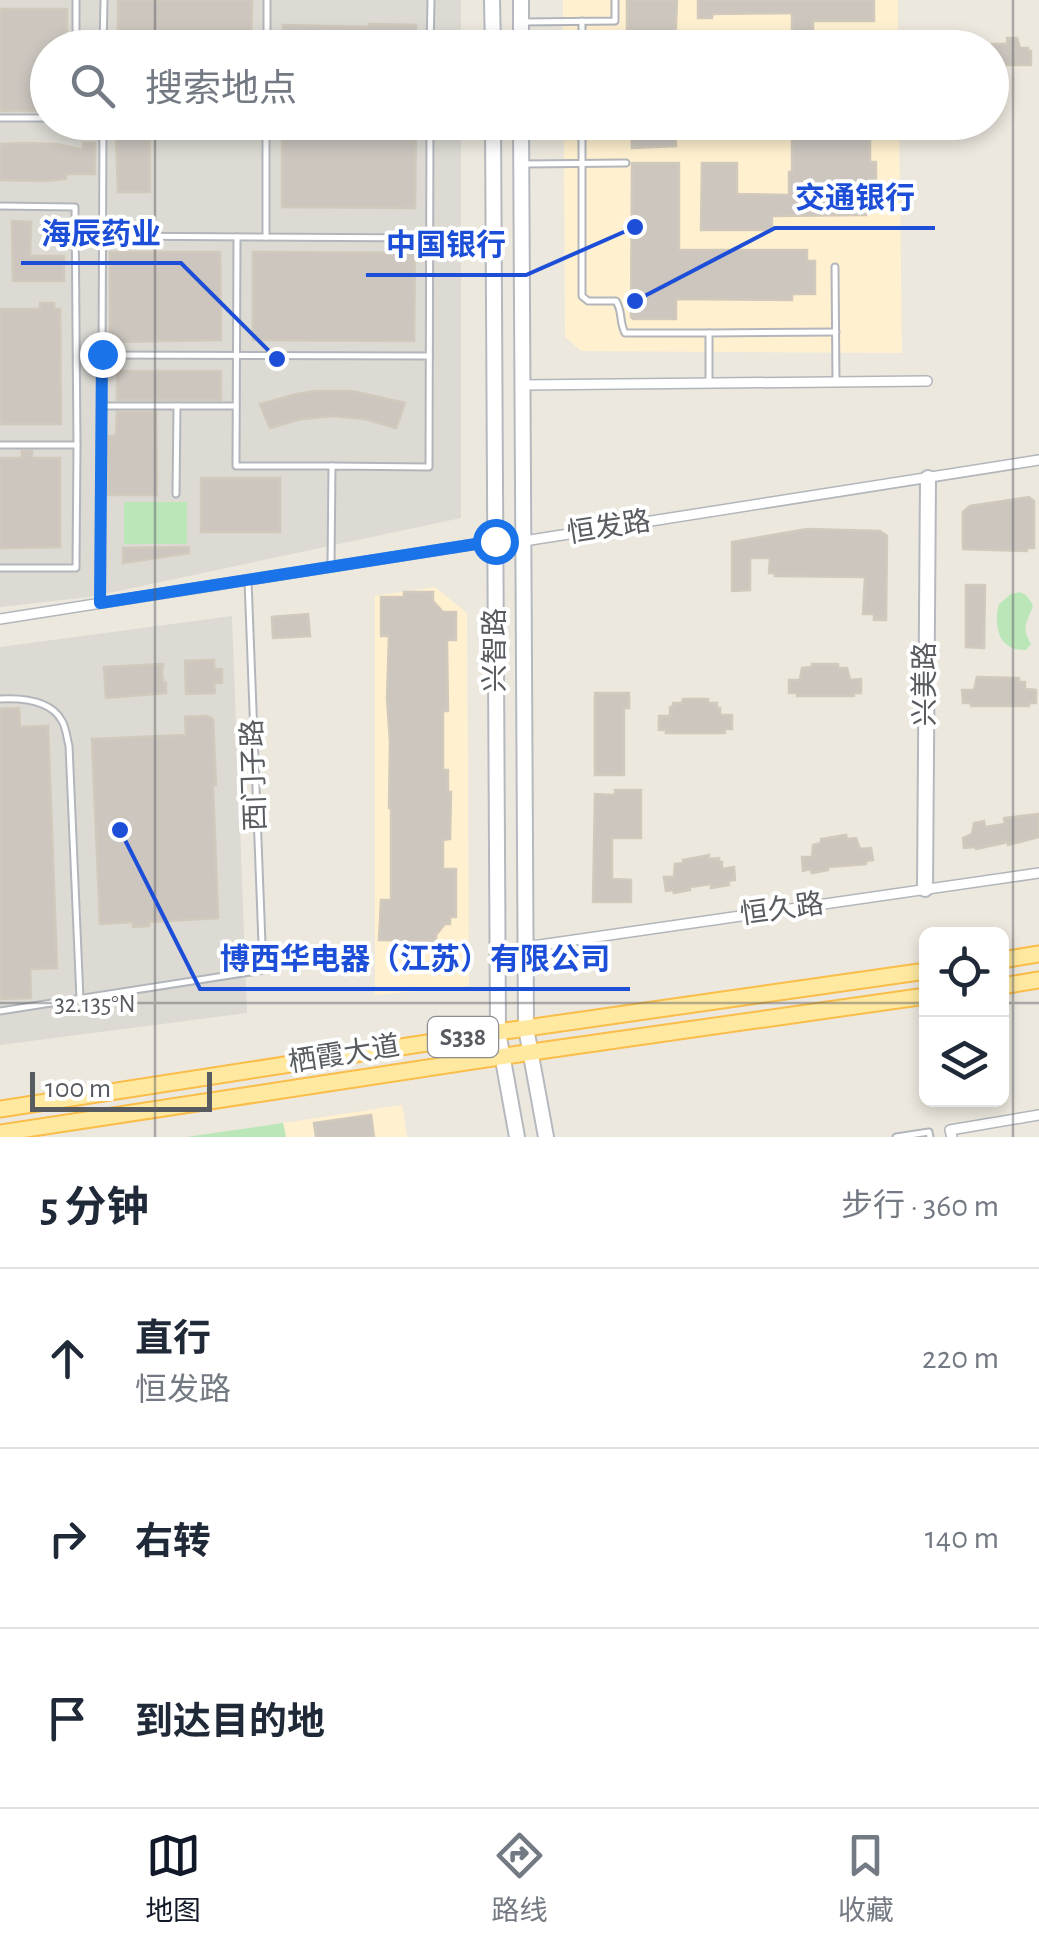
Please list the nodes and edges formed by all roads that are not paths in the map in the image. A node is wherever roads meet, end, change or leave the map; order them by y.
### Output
1 (76, 0) edge
2 (104, 0) edge
3 (267, 0) edge
4 (431, 0) edge
5 (492, 0) edge
6 (521, 0) edge
7 (615, 0) edge
8 (582, 21) junction
9 (521, 22) junction
10 (76, 30) edge
11 (103, 30) edge
12 (266, 30) edge
13 (430, 30) edge
14 (493, 30) edge
15 (521, 30) edge
16 (582, 30) edge
17 (0, 118) edge
18 (30, 118) edge
19 (103, 140) edge
20 (266, 140) edge
21 (430, 140) edge
22 (493, 140) edge
23 (521, 140) edge
24 (582, 140) edge
25 (582, 163) junction
26 (626, 163) dead end
27 (522, 164) junction
28 (0, 206) edge
29 (102, 236) junction
30 (237, 236) junction
31 (266, 237) junction
32 (430, 238) junction
33 (836, 267) dead end
34 (836, 332) junction
35 (709, 333) junction
36 (102, 354) junction
37 (237, 355) junction
38 (429, 356) junction
39 (927, 380) dead end
40 (836, 382) junction
41 (709, 383) junction
42 (523, 384) junction
43 (102, 406) junction
44 (177, 406) junction
45 (236, 406) junction
46 (77, 444) junction
47 (0, 445) edge
48 (1039, 460) edge
49 (332, 466) junction
50 (928, 478) junction
51 (176, 494) dead end
52 (495, 541) junction
53 (524, 541) junction
54 (332, 566) junction
55 (0, 568) edge
56 (248, 580) junction
57 (100, 603) junction
58 (0, 619) edge
59 (0, 699) edge
60 (1039, 873) edge
61 (925, 889) junction
62 (526, 947) junction
63 (1039, 954) edge
64 (1009, 959) edge
65 (919, 971) edge
66 (1039, 980) edge
67 (1009, 985) edge
68 (919, 997) edge
69 (80, 999) junction
70 (0, 1011) edge
71 (526, 1028) junction
72 (498, 1032) junction
73 (532, 1052) junction
74 (504, 1058) junction
75 (0, 1108) edge
76 (1039, 1115) edge
77 (0, 1133) edge
78 (517, 1137) edge
79 (546, 1137) edge
80 (896, 1137) edge
81 (930, 1137) edge
82 (952, 1137) edge

1 - 10 lane
2 - 11 lane
3 - 12 lane
4 - 13 lane
5 - 14 main road
6 - 9 main road
7 - 8 lane
8 - 9 lane
8 - 16 lane
9 - 15 main road
17 - 18 lane
19 - 29 lane
20 - 31 lane
21 - 32 lane
22 - 52 main road, 兴智路
23 - 27 main road, 兴智路
24 - 25 lane
25 - 26 lane
25 - 27 lane
25 - 35 lane
27 - 42 main road, 兴智路
28 - 46 lane
29 - 30 lane
29 - 36 lane
30 - 31 lane
30 - 37 lane
31 - 32 lane
32 - 38 lane
33 - 34 lane
34 - 35 lane
34 - 40 lane
35 - 41 lane
36 - 37 lane
36 - 43 lane
37 - 38 lane
37 - 45 lane
38 - 49 lane
39 - 40 street
40 - 41 street
41 - 42 street
42 - 53 main road, 兴智路
43 - 44 lane
43 - 57 lane
44 - 45 lane
44 - 51 lane
45 - 49 lane
46 - 47 lane
46 - 55 lane
48 - 50 street, 恒发路
49 - 54 lane
50 - 53 street, 恒发路
50 - 61 main road, 兴美路
52 - 53 street, 恒发路
52 - 54 street, 恒发路
52 - 72 main road, 兴智路
53 - 62 main road, 兴智路
54 - 56 street, 恒发路
56 - 57 street, 恒发路
56 - 69 lane, 西门子路
57 - 58 street, 恒发路
59 - 69 lane
60 - 61 street, 恒久路
61 - 62 street, 恒久路
62 - 71 main road, 兴智路
63 - 64 main road
65 - 71 main road, 栖霞大道 / S338
66 - 67 main road
68 - 73 main road, 栖霞大道 / S338
69 - 70 lane
71 - 72 main road, 栖霞大道 / S338
71 - 73 main road, 兴智路
72 - 74 main road, 兴智路
72 - 75 main road, 栖霞大道 / S338
73 - 74 main road, 栖霞大道 / S338
73 - 79 main road, 兴智路
74 - 77 main road, 栖霞大道 / S338
74 - 78 main road, 兴智路
76 - 82 street
80 - 81 lane

